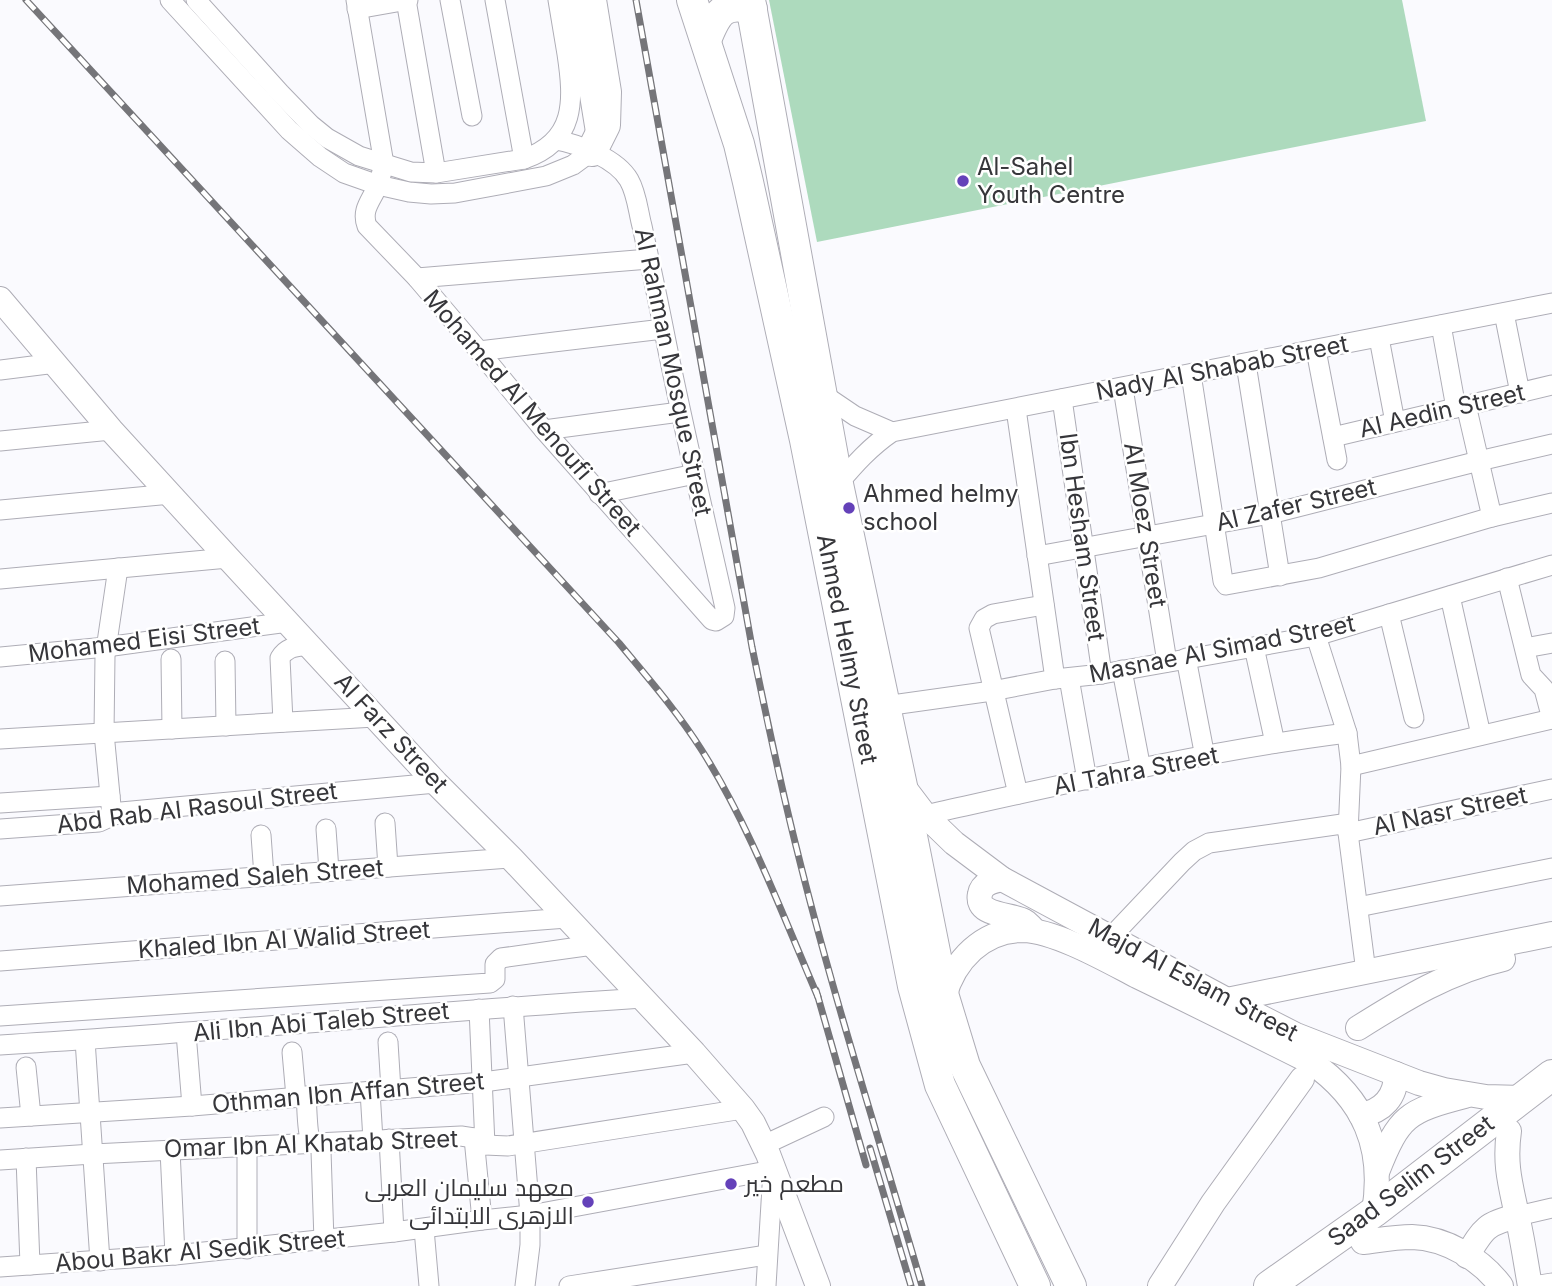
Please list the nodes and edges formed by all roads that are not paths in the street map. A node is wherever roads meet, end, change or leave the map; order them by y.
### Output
1 (170, 0) edge
2 (407, 0) edge
3 (450, 0) edge
4 (495, 0) edge
5 (558, 0) edge
6 (574, 0) edge
7 (591, 0) edge
8 (692, 0) edge
9 (357, 4) edge
10 (751, 5) edge
11 (196, 10) edge
12 (706, 40) junction
13 (472, 116) dead end
14 (556, 140) junction
15 (592, 151) junction
16 (524, 159) junction
17 (384, 164) junction
18 (436, 173) junction
19 (378, 185) junction
20 (649, 259) junction
21 (416, 278) junction
22 (0, 299) edge
23 (1552, 303) edge
24 (1504, 313) junction
25 (1441, 326) junction
26 (663, 329) junction
27 (1379, 338) junction
28 (1316, 350) junction
29 (480, 351) junction
30 (56, 363) junction
31 (1245, 364) junction
32 (0, 370) edge
33 (1191, 374) junction
34 (1552, 385) edge
35 (1123, 388) junction
36 (821, 393) junction
37 (1520, 393) junction
38 (1062, 399) junction
39 (1461, 407) junction
40 (1016, 409) junction
41 (680, 412) junction
42 (1395, 422) junction
43 (111, 430) junction
44 (544, 430) junction
45 (892, 432) junction
46 (1333, 437) junction
47 (0, 441) edge
48 (1552, 444) edge
49 (1337, 460) dead end
50 (1479, 461) junction
51 (695, 474) junction
52 (838, 484) junction
53 (171, 494) junction
54 (599, 494) junction
55 (1552, 503) edge
56 (0, 510) edge
57 (1270, 514) junction
58 (1492, 517) junction
59 (1213, 525) junction
60 (1146, 537) junction
61 (1084, 548) junction
62 (1037, 556) junction
63 (228, 558) junction
64 (1552, 565) edge
65 (118, 568) junction
66 (1280, 576) junction
67 (1507, 578) junction
68 (0, 579) edge
69 (1450, 596) junction
70 (1044, 605) junction
71 (725, 612) joint
72 (1389, 614) junction
73 (288, 622) junction
74 (1316, 636) junction
75 (1552, 643) edge
76 (309, 645) junction
77 (106, 647) junction
78 (1254, 647) junction
79 (1525, 648) junction
80 (0, 657) edge
81 (171, 659) dead end
82 (1177, 660) junction
83 (225, 661) dead end
84 (1122, 670) junction
85 (1102, 674) junction
86 (1062, 679) junction
87 (992, 691) junction
88 (885, 706) junction
89 (375, 716) junction
90 (1414, 718) dead end
91 (1552, 719) edge
92 (283, 722) junction
93 (226, 726) junction
94 (172, 729) junction
95 (104, 733) junction
96 (1347, 733) junction
97 (1481, 736) junction
98 (0, 739) edge
99 (1275, 743) junction
100 (1205, 757) junction
101 (1351, 766) junction
102 (1141, 769) junction
103 (1087, 780) junction
104 (436, 783) junction
105 (902, 786) junction
106 (1552, 789) edge
107 (1018, 794) junction
108 (110, 796) junction
109 (0, 803) edge
110 (925, 815) junction
111 (112, 816) junction
112 (385, 823) dead end
113 (1349, 828) junction
114 (0, 829) edge
115 (326, 829) dead end
116 (261, 835) dead end
117 (510, 858) junction
118 (388, 867) junction
119 (1552, 868) edge
120 (329, 871) junction
121 (264, 876) junction
122 (1002, 879) junction
123 (0, 896) edge
124 (1357, 907) junction
125 (567, 918) junction
126 (1033, 931) junction
127 (1552, 934) edge
128 (1111, 937) junction
129 (593, 945) junction
130 (1552, 949) edge
131 (0, 961) edge
132 (1366, 972) junction
133 (944, 997) junction
134 (642, 998) junction
135 (1227, 1000) junction
136 (513, 1006) junction
137 (479, 1009) junction
138 (0, 1016) edge
139 (1358, 1028) dead end
140 (186, 1033) junction
141 (85, 1040) junction
142 (387, 1042) dead end
143 (0, 1045) edge
144 (292, 1052) dead end
145 (694, 1053) junction
146 (26, 1067) dead end
147 (1396, 1074) junction
148 (1552, 1075) edge
149 (519, 1078) junction
150 (1303, 1079) dead end
151 (482, 1082) junction
152 (391, 1090) junction
153 (370, 1091) junction
154 (1469, 1094) junction
155 (301, 1097) junction
156 (1522, 1098) junction
157 (1552, 1100) edge
158 (192, 1106) junction
159 (743, 1109) junction
160 (90, 1113) junction
161 (1361, 1115) junction
162 (32, 1116) junction
163 (824, 1117) dead end
164 (0, 1118) edge
165 (1509, 1131) junction
166 (381, 1140) junction
167 (479, 1141) junction
168 (316, 1143) junction
169 (524, 1143) junction
170 (764, 1145) junction
171 (247, 1146) junction
172 (170, 1150) junction
173 (93, 1153) junction
174 (26, 1158) junction
175 (0, 1160) edge
176 (773, 1170) junction
177 (1377, 1172) junction
178 (1552, 1208) edge
179 (1374, 1212) junction
180 (530, 1215) junction
181 (1518, 1216) junction
182 (482, 1220) junction
183 (424, 1229) junction
184 (394, 1233) junction
185 (324, 1241) junction
186 (1363, 1242) junction
187 (247, 1249) junction
188 (175, 1255) junction
189 (767, 1255) junction
190 (1467, 1256) junction
191 (100, 1261) junction
192 (30, 1265) junction
193 (0, 1267) edge
194 (631, 1281) edge
195 (1552, 1283) edge
196 (429, 1286) edge
197 (525, 1286) edge
198 (569, 1286) edge
199 (766, 1286) edge
200 (818, 1286) edge
201 (1035, 1286) edge
202 (1071, 1286) edge
203 (1160, 1286) edge
204 (1269, 1286) edge
205 (1303, 1286) edge
206 (1501, 1286) edge
207 (1531, 1286) edge

1 - 11 street
2 - 9 street
2 - 18 street
3 - 13 street
4 - 16 street
5 - 14 street
6 - 15 street
7 - 15 main road
8 - 12 main road, Ahmed Helmy Street
9 - 17 street
10 - 12 main road
10 - 36 main road, Ahmed Helmy Street
11 - 17 street
11 - 19 street
12 - 201 main road, Ahmed Helmy Street
14 - 15 street, Al Rahman Mosque Street
14 - 16 street
15 - 19 street
15 - 20 street, Al Rahman Mosque Street
16 - 18 street
17 - 18 street
17 - 19 street, Mohamed Al Menoufi Street
19 - 21 street, Mohamed Al Menoufi Street
20 - 21 street
20 - 26 street, Al Rahman Mosque Street
21 - 29 street, Mohamed Al Menoufi Street
22 - 30 street, Al Farz Street
23 - 24 street, Nady Al Shabab Street
24 - 25 street, Nady Al Shabab Street
24 - 37 street
25 - 27 street, Nady Al Shabab Street
25 - 39 street
26 - 29 street
26 - 41 street, Al Rahman Mosque Street
27 - 28 street, Nady Al Shabab Street
27 - 42 street
28 - 31 street, Nady Al Shabab Street
28 - 46 street
29 - 44 street, Mohamed Al Menoufi Street
30 - 32 street
30 - 43 street, Al Farz Street
31 - 33 street, Nady Al Shabab Street
31 - 57 street
33 - 35 street, Nady Al Shabab Street
33 - 59 street
34 - 37 street, Al Aedin Street
35 - 38 street, Nady Al Shabab Street
35 - 60 street, Al Moez Street
36 - 45 street
36 - 52 main road, Ahmed Helmy Street
37 - 39 street, Al Aedin Street
38 - 40 street, Nady Al Shabab Street
38 - 61 street, Ibn Hesham Street
39 - 42 street, Al Aedin Street
39 - 50 street
40 - 45 street, Nady Al Shabab Street
40 - 62 street
41 - 44 street
41 - 51 street, Al Rahman Mosque Street
42 - 46 street, Al Aedin Street
43 - 47 street
43 - 53 street, Al Farz Street
44 - 54 street, Mohamed Al Menoufi Street
45 - 52 street, Nady Al Shabab Street
46 - 49 street
48 - 50 street, Al Zafer Street
50 - 57 street, Al Zafer Street
50 - 58 street
51 - 54 street
51 - 71 street, Al Rahman Mosque Street
52 - 88 main road, Ahmed Helmy Street
53 - 56 street
53 - 63 street, Al Farz Street
54 - 71 street, Mohamed Al Menoufi Street
55 - 58 street
57 - 59 street, Al Zafer Street
57 - 66 street
58 - 66 street
59 - 60 street, Al Zafer Street
59 - 66 street
60 - 61 street, Al Zafer Street
60 - 82 street, Al Moez Street
61 - 62 street, Al Zafer Street
61 - 85 street, Ibn Hesham Street
62 - 70 street
63 - 65 street
63 - 73 street, Al Farz Street
64 - 67 street, Masnae Al Simad Street
65 - 68 street
65 - 77 street
67 - 69 street, Masnae Al Simad Street
67 - 79 street
69 - 72 street, Masnae Al Simad Street
69 - 97 street
70 - 86 street
70 - 87 street
72 - 74 street, Masnae Al Simad Street
72 - 90 street
73 - 76 street, Al Farz Street
73 - 77 street, Mohamed Eisi Street
74 - 78 street, Masnae Al Simad Street
74 - 96 street
75 - 79 street
76 - 89 street, Al Farz Street
76 - 92 street
77 - 80 street, Mohamed Eisi Street
77 - 95 street
78 - 82 street, Masnae Al Simad Street
78 - 99 street
79 - 91 street
81 - 94 street
82 - 84 street, Masnae Al Simad Street
82 - 100 street, Al Moez Street
83 - 93 street
84 - 85 street, Masnae Al Simad Street
84 - 102 street
85 - 86 street, Masnae Al Simad Street
86 - 87 street, Masnae Al Simad Street
86 - 103 street
87 - 88 street, Masnae Al Simad Street
87 - 107 street
88 - 105 main road, Ahmed Helmy Street
89 - 92 street
89 - 104 street, Al Farz Street
91 - 97 street
92 - 93 street
93 - 94 street
94 - 95 street
95 - 98 street
95 - 108 street
96 - 99 street, Al Tahra Street
96 - 101 street
97 - 101 street
99 - 100 street, Al Tahra Street
100 - 102 street, Al Tahra Street
101 - 113 street
102 - 103 street, Al Tahra Street
103 - 107 street, Al Tahra Street
104 - 111 street, Abd Rab Al Rasoul Street
104 - 117 street, Al Farz Street
105 - 110 street, Majd Al Eslam Street
105 - 133 main road, Ahmed Helmy Street
106 - 113 street, Al Nasr Street
107 - 110 street, Al Tahra Street
108 - 109 street
108 - 111 street
110 - 122 street, Majd Al Eslam Street
111 - 114 street, Abd Rab Al Rasoul Street
112 - 118 street
113 - 124 street
113 - 128 street, Al Nasr Street
115 - 120 street
116 - 121 street
117 - 118 street, Mohamed Saleh Street
117 - 125 street, Al Farz Street
118 - 120 street, Mohamed Saleh Street
119 - 124 street
120 - 121 street, Mohamed Saleh Street
121 - 123 street, Mohamed Saleh Street
122 - 126 street
122 - 128 street, Majd Al Eslam Street
124 - 132 street
125 - 129 street, Al Farz Street
125 - 131 street, Khaled Ibn Al Walid Street
126 - 133 street, Majd Al Eslam Street
126 - 161 street, Majd Al Eslam Street
127 - 132 street
128 - 135 street, Majd Al Eslam Street
129 - 134 street, Al Farz Street
129 - 138 street
130 - 139 street
132 - 135 street
133 - 202 main road, Ahmed Helmy Street
134 - 136 street, Ali Ibn Abi Taleb Street
134 - 145 street, Al Farz Street
135 - 147 street, Majd Al Eslam Street
136 - 137 street, Ali Ibn Abi Taleb Street
136 - 149 street
137 - 140 street, Ali Ibn Abi Taleb Street
137 - 151 street
140 - 141 street, Ali Ibn Abi Taleb Street
140 - 158 street
141 - 143 street, Ali Ibn Abi Taleb Street
141 - 160 street
142 - 152 street
144 - 155 street
145 - 149 street, Othman Ibn Affan Street
145 - 159 street, Al Farz Street
146 - 162 street
147 - 154 street, Majd Al Eslam Street
147 - 161 street
148 - 156 main road, Saad Selim Street
149 - 151 street, Othman Ibn Affan Street
149 - 169 street
150 - 203 street
151 - 152 street, Othman Ibn Affan Street
151 - 167 street
152 - 153 street, Othman Ibn Affan Street
153 - 155 street, Othman Ibn Affan Street
153 - 166 street
154 - 156 street, Majd Al Eslam Street
154 - 177 street
155 - 158 street, Othman Ibn Affan Street
155 - 168 street
156 - 179 main road, Saad Selim Street
157 - 165 main road, Saad Selim Street
158 - 160 street, Othman Ibn Affan Street
159 - 169 street, Omar Ibn Al Khatab Street
159 - 170 street, Al Farz Street
160 - 162 street, Othman Ibn Affan Street
160 - 173 street
161 - 177 street, Majd Al Eslam Street
162 - 164 street, Othman Ibn Affan Street
163 - 170 street
165 - 181 street
165 - 186 main road, Saad Selim Street
166 - 167 street, Omar Ibn Al Khatab Street
166 - 168 street, Omar Ibn Al Khatab Street
166 - 184 street
167 - 169 street, Omar Ibn Al Khatab Street
167 - 182 street
168 - 171 street, Omar Ibn Al Khatab Street
168 - 185 street
169 - 180 street
170 - 176 street, Al Farz Street
171 - 172 street, Omar Ibn Al Khatab Street
171 - 187 street
172 - 173 street, Omar Ibn Al Khatab Street
172 - 188 street
173 - 174 street, Omar Ibn Al Khatab Street
173 - 191 street
174 - 175 street, Omar Ibn Al Khatab Street
174 - 192 street
176 - 180 street, Abou Bakr Al Sedik Street
176 - 189 street
176 - 200 street, Al Farz Street
177 - 179 street, Majd Al Eslam Street
178 - 181 street
179 - 204 main road, Saad Selim Street
180 - 182 street, Abou Bakr Al Sedik Street
180 - 197 street
181 - 190 street
181 - 207 street
182 - 183 street, Abou Bakr Al Sedik Street
183 - 184 street, Abou Bakr Al Sedik Street
183 - 196 street
184 - 185 street, Abou Bakr Al Sedik Street
185 - 187 street, Abou Bakr Al Sedik Street
186 - 190 street
186 - 205 main road, Saad Selim Street
187 - 188 street, Abou Bakr Al Sedik Street
188 - 191 street, Abou Bakr Al Sedik Street
189 - 194 street
189 - 199 street
190 - 206 street
191 - 192 street, Abou Bakr Al Sedik Street
192 - 193 street, Abou Bakr Al Sedik Street
194 - 198 street
195 - 207 street

